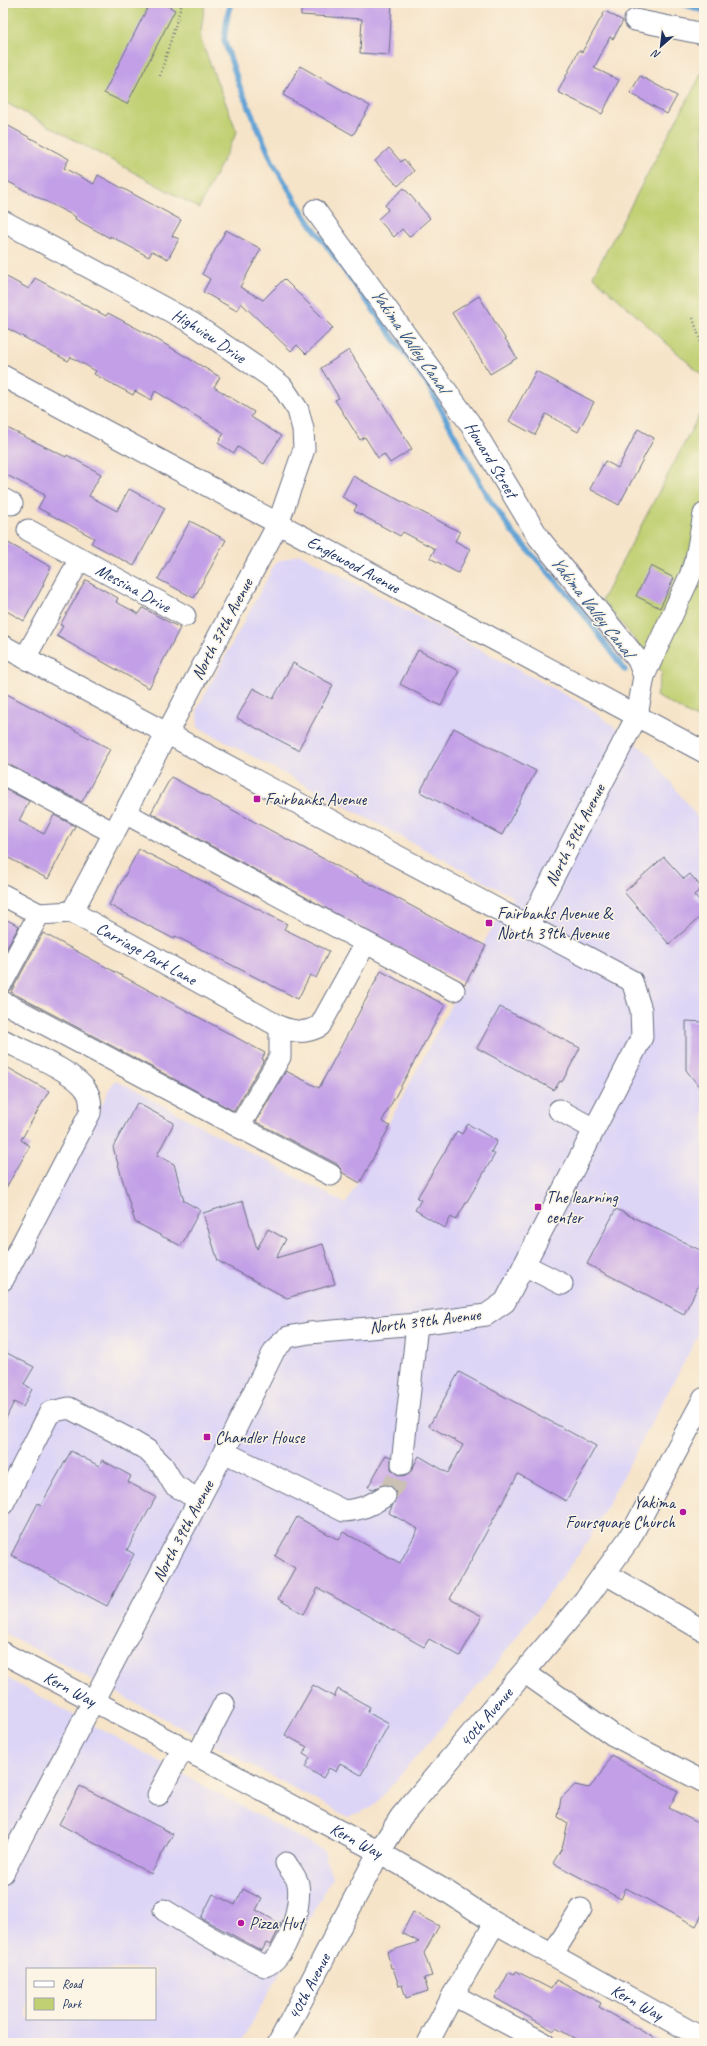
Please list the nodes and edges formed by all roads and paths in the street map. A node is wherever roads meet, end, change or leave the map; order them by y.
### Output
1 (182, 3) edge
2 (635, 20) dead end
3 (704, 34) edge
4 (160, 76) dead end
5 (315, 210) dead end
6 (3, 221) edge
7 (693, 318) dead end
8 (704, 352) edge
9 (3, 376) edge
10 (704, 514) edge
11 (278, 524) junction
12 (28, 530) dead end
13 (80, 559) junction
14 (185, 616) dead end
15 (3, 646) edge
16 (25, 658) junction
17 (644, 676) junction
18 (637, 716) junction
19 (167, 733) junction
20 (704, 752) edge
21 (3, 774) edge
22 (125, 813) junction
23 (114, 833) junction
24 (3, 895) edge
25 (72, 912) junction
26 (39, 914) junction
27 (528, 926) junction
28 (365, 944) junction
29 (3, 981) edge
30 (454, 990) dead end
31 (3, 1002) edge
32 (280, 1027) junction
33 (3, 1040) edge
34 (559, 1110) dead end
35 (239, 1127) junction
36 (594, 1129) junction
37 (331, 1175) dead end
38 (524, 1265) junction
39 (4, 1275) edge
40 (562, 1284) dead end
41 (417, 1324) junction
42 (704, 1399) edge
43 (224, 1452) junction
44 (402, 1464) tunnel mouth
45 (384, 1496) tunnel mouth
46 (199, 1500) junction
47 (3, 1504) edge
48 (604, 1573) junction
49 (704, 1631) edge
50 (3, 1653) edge
51 (524, 1672) junction
52 (93, 1701) junction
53 (224, 1704) dead end
54 (190, 1752) junction
55 (704, 1782) edge
56 (158, 1795) dead end
57 (379, 1852) junction
58 (286, 1863) dead end
59 (3, 1873) edge
60 (164, 1910) dead end
61 (581, 1910) dead end
62 (495, 1923) junction
63 (552, 1955) junction
64 (453, 1995) junction
65 (702, 2033) edge
66 (279, 2043) edge
67 (428, 2043) edge
68 (543, 2043) edge

1 - 4 path
2 - 3 street
5 - 17 street, Howard Street
6 - 11 street, Highview Drive
7 - 8 path
9 - 11 street, Englewood Avenue
10 - 17 street
11 - 18 street, Englewood Avenue
11 - 19 street, North 37th Avenue
12 - 13 street, Messina Drive
13 - 14 street, Messina Drive
13 - 16 street, Messina Drive
15 - 16 street
16 - 19 street
17 - 18 street
18 - 20 street, Englewood Avenue
18 - 27 street, North 39th Avenue
19 - 22 street
19 - 27 street
21 - 23 street
22 - 23 street
22 - 28 street
23 - 25 street
24 - 26 street
25 - 26 street
25 - 32 street, Carriage Park Lane
26 - 29 street
27 - 36 street, North 39th Avenue
28 - 30 street
28 - 32 street, Carriage Park Lane
31 - 35 street
32 - 35 street
33 - 39 street
34 - 36 street
35 - 37 street
36 - 38 street, North 39th Avenue
38 - 40 street
38 - 41 street, North 39th Avenue
41 - 43 street, North 39th Avenue
41 - 44 street
42 - 48 main road, 40th Avenue
43 - 45 street
43 - 46 street, North 39th Avenue
46 - 47 street
46 - 52 street, North 39th Avenue
48 - 49 street
48 - 51 main road, 40th Avenue
50 - 52 street, Kern Way
51 - 55 street
51 - 57 main road, 40th Avenue
52 - 54 street, Kern Way
52 - 59 street, North 39th Avenue
53 - 54 street
54 - 56 street
54 - 57 street, Kern Way
57 - 62 street, Kern Way
57 - 66 main road, 40th Avenue
58 - 60 street
61 - 63 street
62 - 63 street, Kern Way
62 - 64 street
63 - 65 street, Kern Way
64 - 67 street
64 - 68 street

